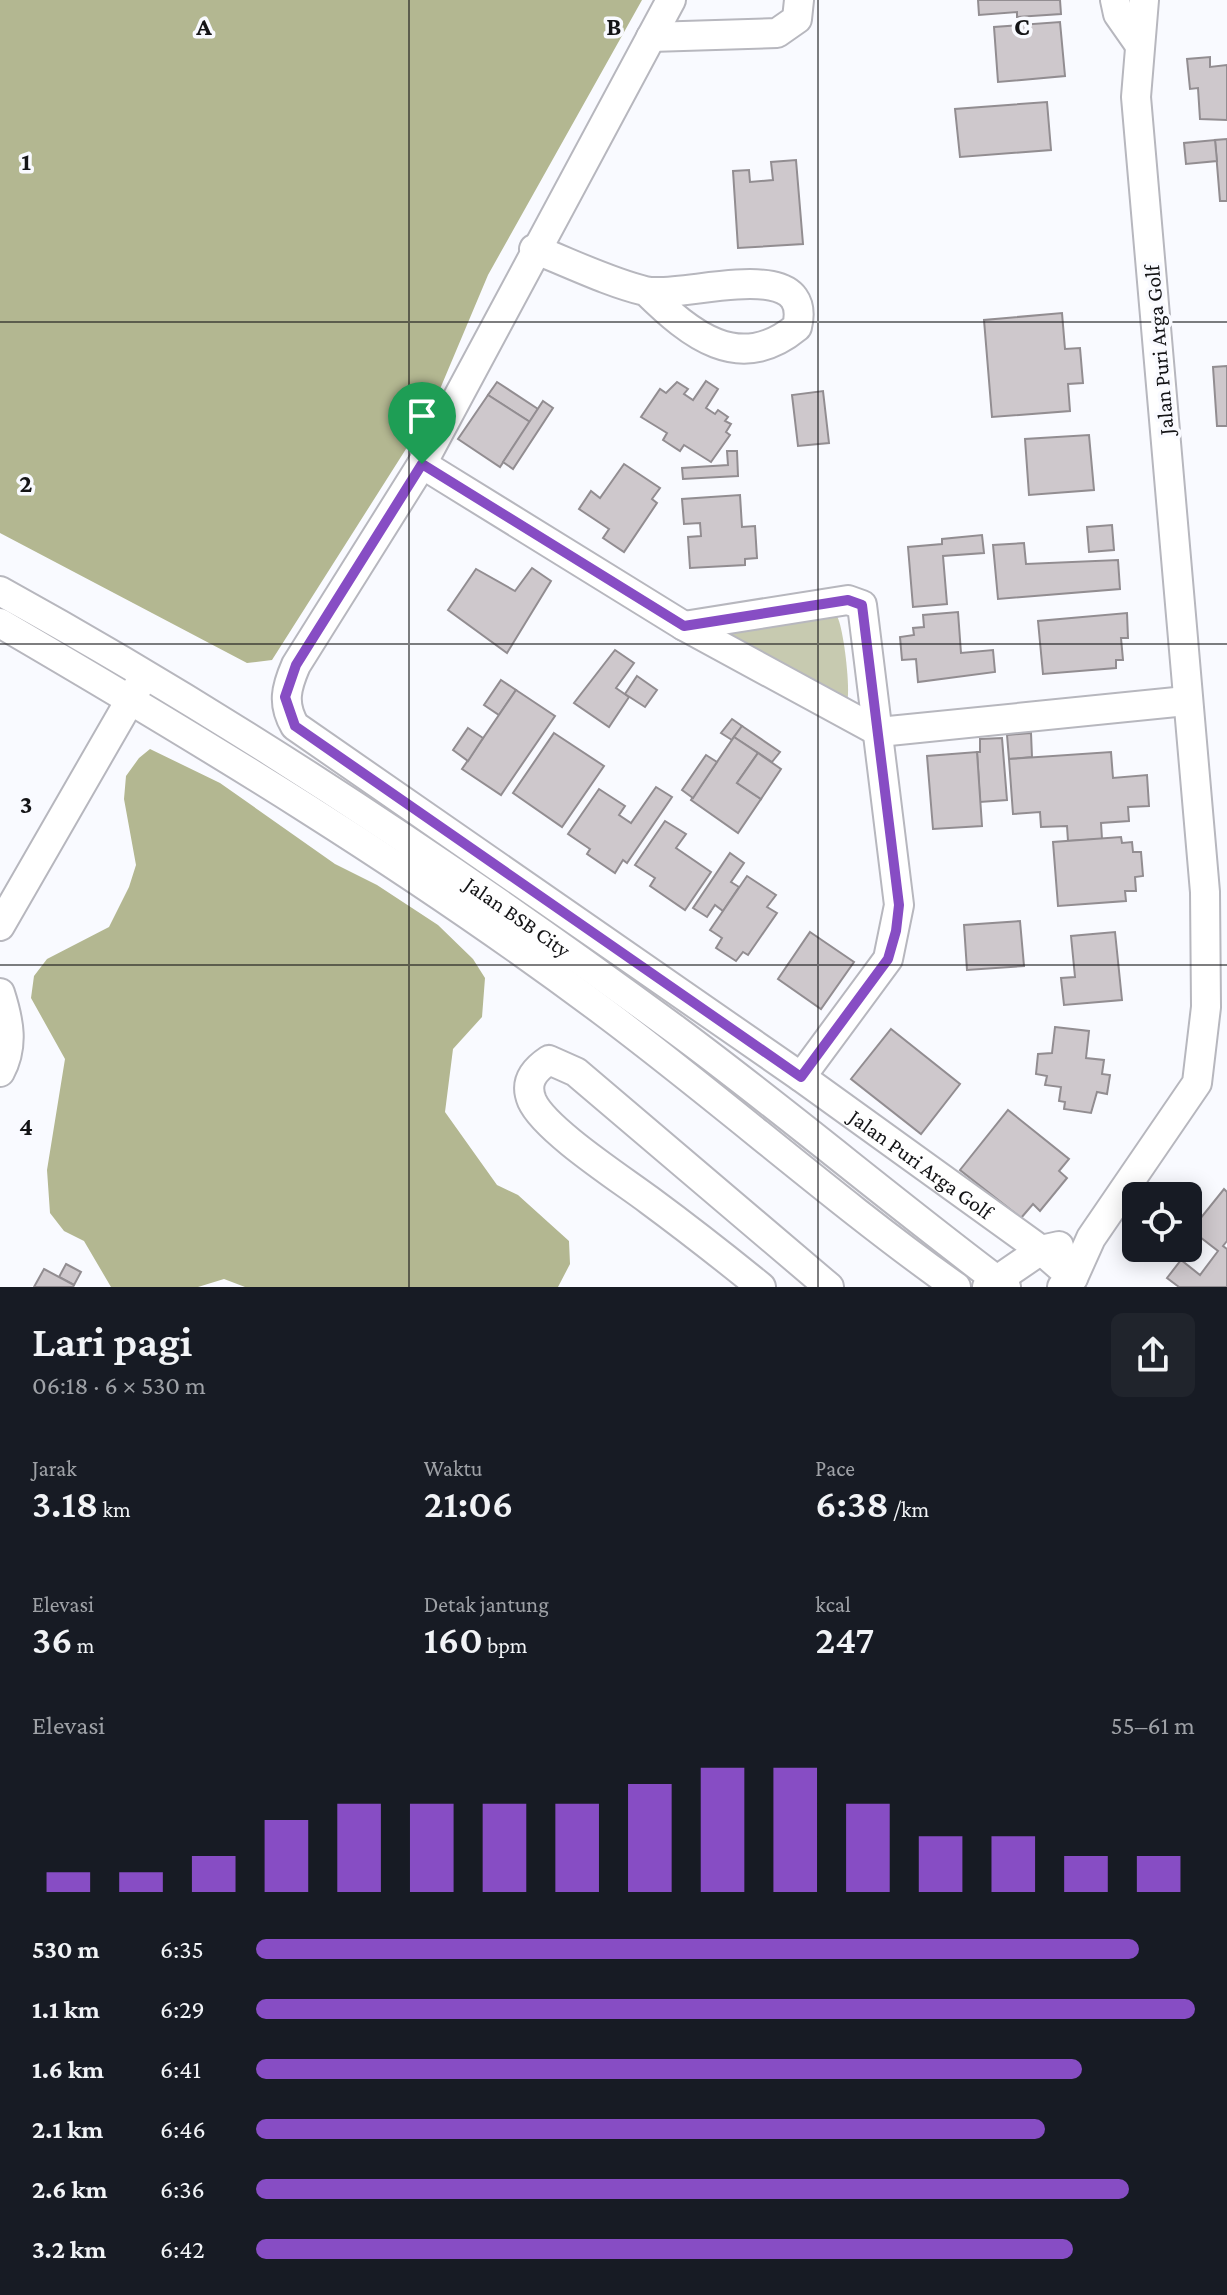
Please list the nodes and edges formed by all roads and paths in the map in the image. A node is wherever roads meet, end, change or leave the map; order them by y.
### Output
1 (671, 0) edge
2 (799, 0) edge
3 (1115, 0) edge
4 (1144, 0) edge
5 (651, 37) junction
6 (1139, 44) junction
7 (534, 249) junction
8 (647, 292) junction
9 (422, 464) junction
10 (0, 591) edge
11 (0, 623) edge
12 (684, 626) junction
13 (147, 673) junction
14 (131, 699) junction
15 (1186, 701) junction
16 (879, 732) junction
17 (1, 921) edge
18 (0, 993) edge
19 (0, 1072) edge
20 (801, 1077) junction
21 (1091, 1238) junction
22 (1041, 1250) junction
23 (1067, 1283) edge
24 (997, 1285) edge
25 (761, 1287) edge
26 (829, 1287) edge
27 (956, 1287) edge

1 - 5 street, Jalan Puri Arga Golf
2 - 5 street
3 - 6 street
4 - 6 street, Jalan Puri Arga Golf
5 - 7 street, Jalan Puri Arga Golf
6 - 15 street, Jalan Puri Arga Golf
7 - 8 street
7 - 9 street, Jalan Puri Arga Golf
8 - 8 street
9 - 12 street
9 - 20 street, Jalan Puri Arga Golf
10 - 13 street, Jalan BSB City
11 - 14 street, Jalan BSB City
12 - 16 street
12 - 16 street
13 - 14 street
13 - 24 street, Jalan BSB City
14 - 17 street
14 - 27 street, Jalan BSB City
15 - 16 street
15 - 21 street, Jalan Puri Arga Golf
16 - 20 street
18 - 19 street
20 - 22 street, Jalan Puri Arga Golf
21 - 22 street
21 - 23 street, Jalan Puri Arga Golf
22 - 23 street, Jalan Puri Arga Golf
22 - 24 street
25 - 26 street

